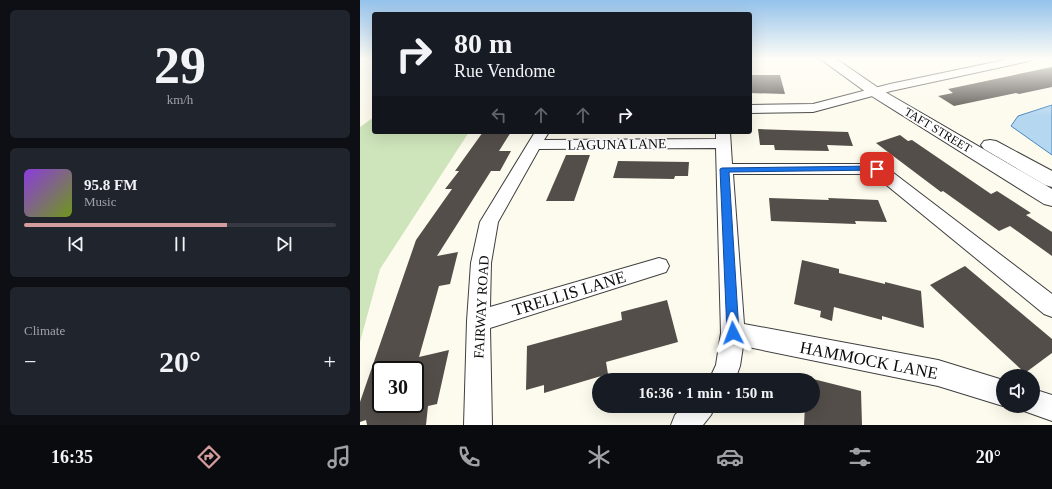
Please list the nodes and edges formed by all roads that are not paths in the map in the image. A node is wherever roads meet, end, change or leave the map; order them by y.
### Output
1 (861, 78) edge
2 (868, 78) edge
3 (938, 78) edge
4 (882, 90) junction
5 (752, 109) edge
6 (723, 138) edge
7 (539, 139) edge
8 (724, 169) junction
9 (1052, 180) edge
10 (1052, 200) edge
11 (659, 266) dead end
12 (1052, 306) edge
13 (478, 320) junction
14 (733, 333) junction
15 (725, 373) edge
16 (996, 391) edge
17 (1040, 404) edge
18 (1052, 408) edge
19 (696, 413) edge
20 (478, 425) edge
21 (685, 425) edge

1 - 4 street, TAFT STREET
2 - 4 street, TAFT STREET
3 - 4 street
4 - 5 street
4 - 9 street, TAFT STREET
4 - 10 street, TAFT STREET
6 - 7 street, LAGUNA LANE
6 - 8 street
7 - 13 street, FAIRWAY ROAD
8 - 12 street
8 - 14 street
11 - 13 street, TRELLIS LANE
13 - 20 street, FAIRWAY ROAD
14 - 15 street
14 - 16 street, HAMMOCK LANE
17 - 18 street
19 - 21 street

